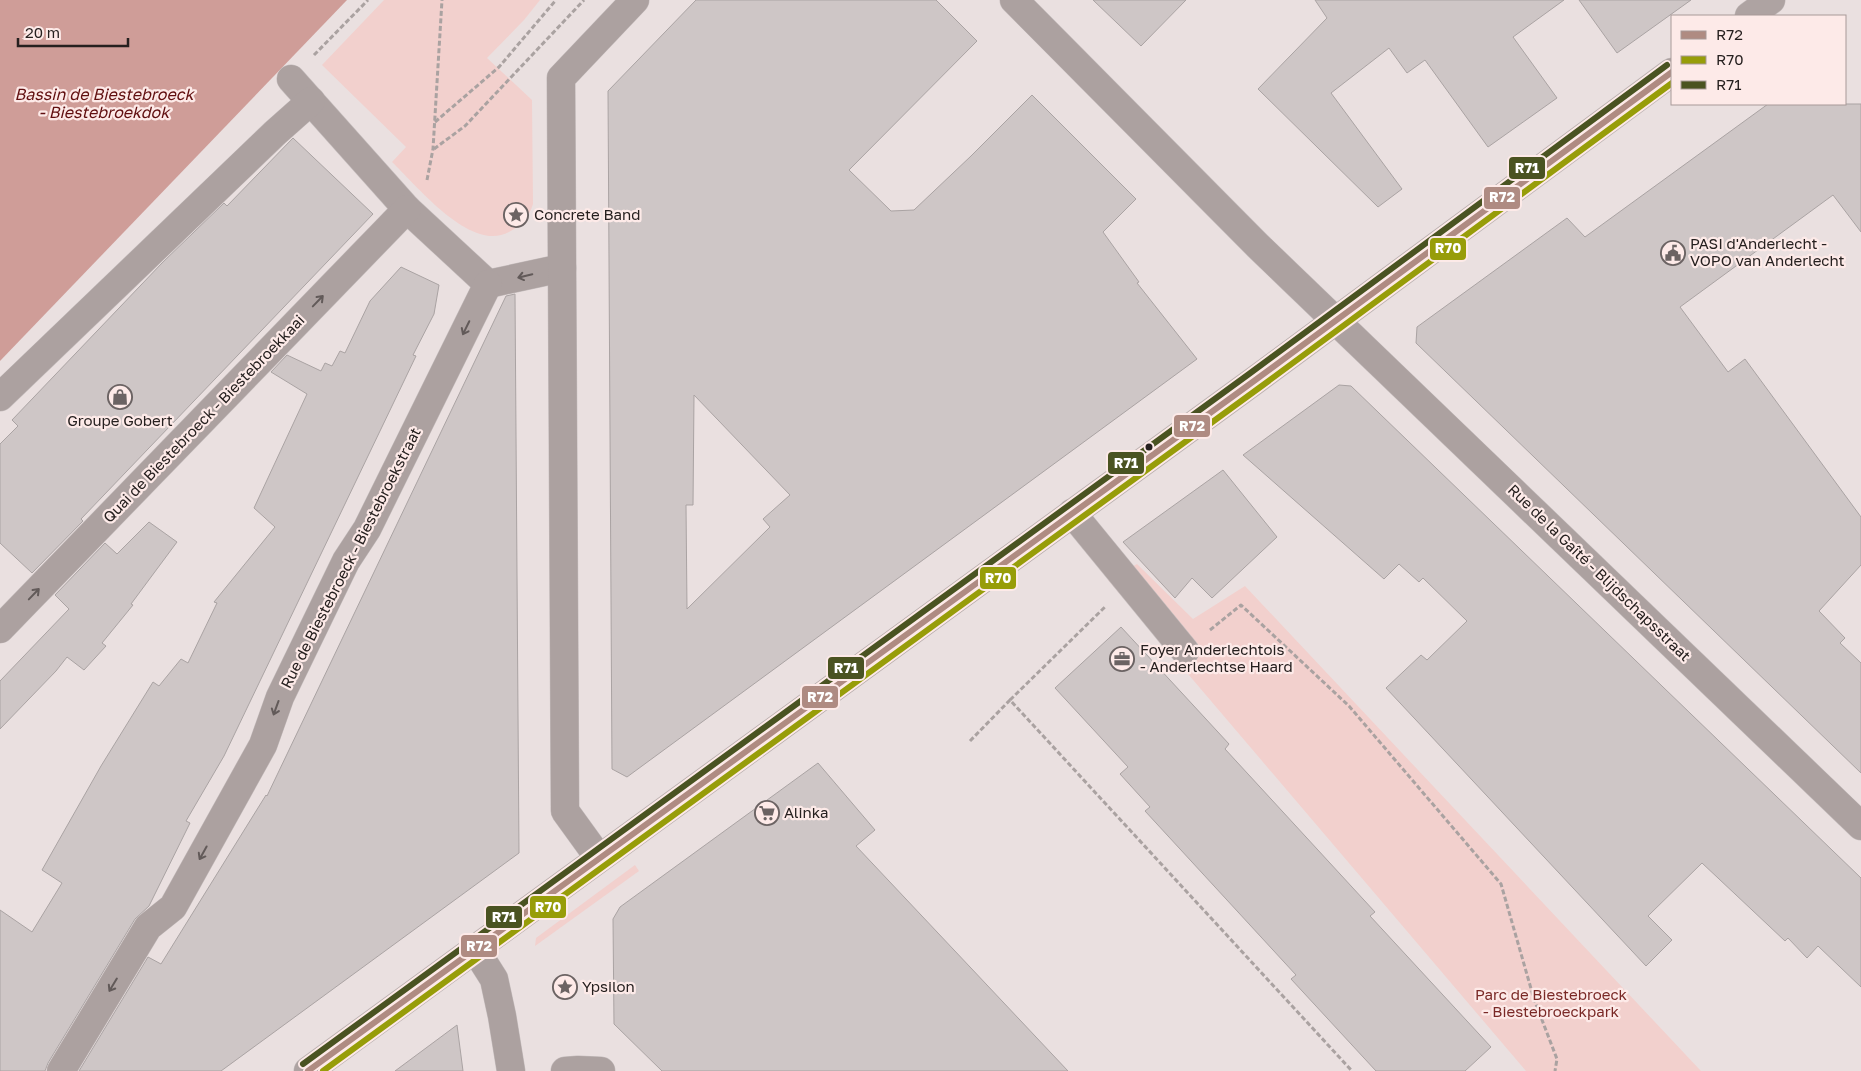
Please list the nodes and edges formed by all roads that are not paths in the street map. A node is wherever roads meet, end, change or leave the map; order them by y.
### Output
1 (635, 0) edge
2 (1014, 0) edge
3 (1771, 0) edge
4 (1750, 15) edge
5 (1671, 73) edge
6 (291, 79) road end
7 (311, 101) junction
8 (407, 209) junction
9 (562, 268) junction
10 (488, 284) junction
11 (1336, 321) junction
12 (0, 397) edge
13 (1072, 513) junction
14 (0, 629) edge
15 (1185, 651) dead end
16 (1861, 826) edge
17 (599, 858) junction
18 (475, 949) junction
19 (61, 1071) edge
20 (308, 1071) edge
21 (511, 1071) edge
22 (564, 1071) edge
23 (601, 1071) edge

1 - 9 street
2 - 11 street, Rue de la Gaîté - Blijdschapsstraat
3 - 4 main road
5 - 11 main road
6 - 7 street
7 - 8 street
7 - 12 street
8 - 10 street
14 -> 8 street, Quai de Biestebroeck - Biestebroekkaai
9 -> 10 street
9 - 17 street
10 -> 19 street, Rue de Biestebroeck - Biestebroekstraat
11 - 13 main road
11 - 16 street, Rue de la Gaîté - Blijdschapsstraat
13 - 15 street
13 - 17 main road
17 - 18 main road
18 - 20 main road
18 - 21 street
22 - 23 street

